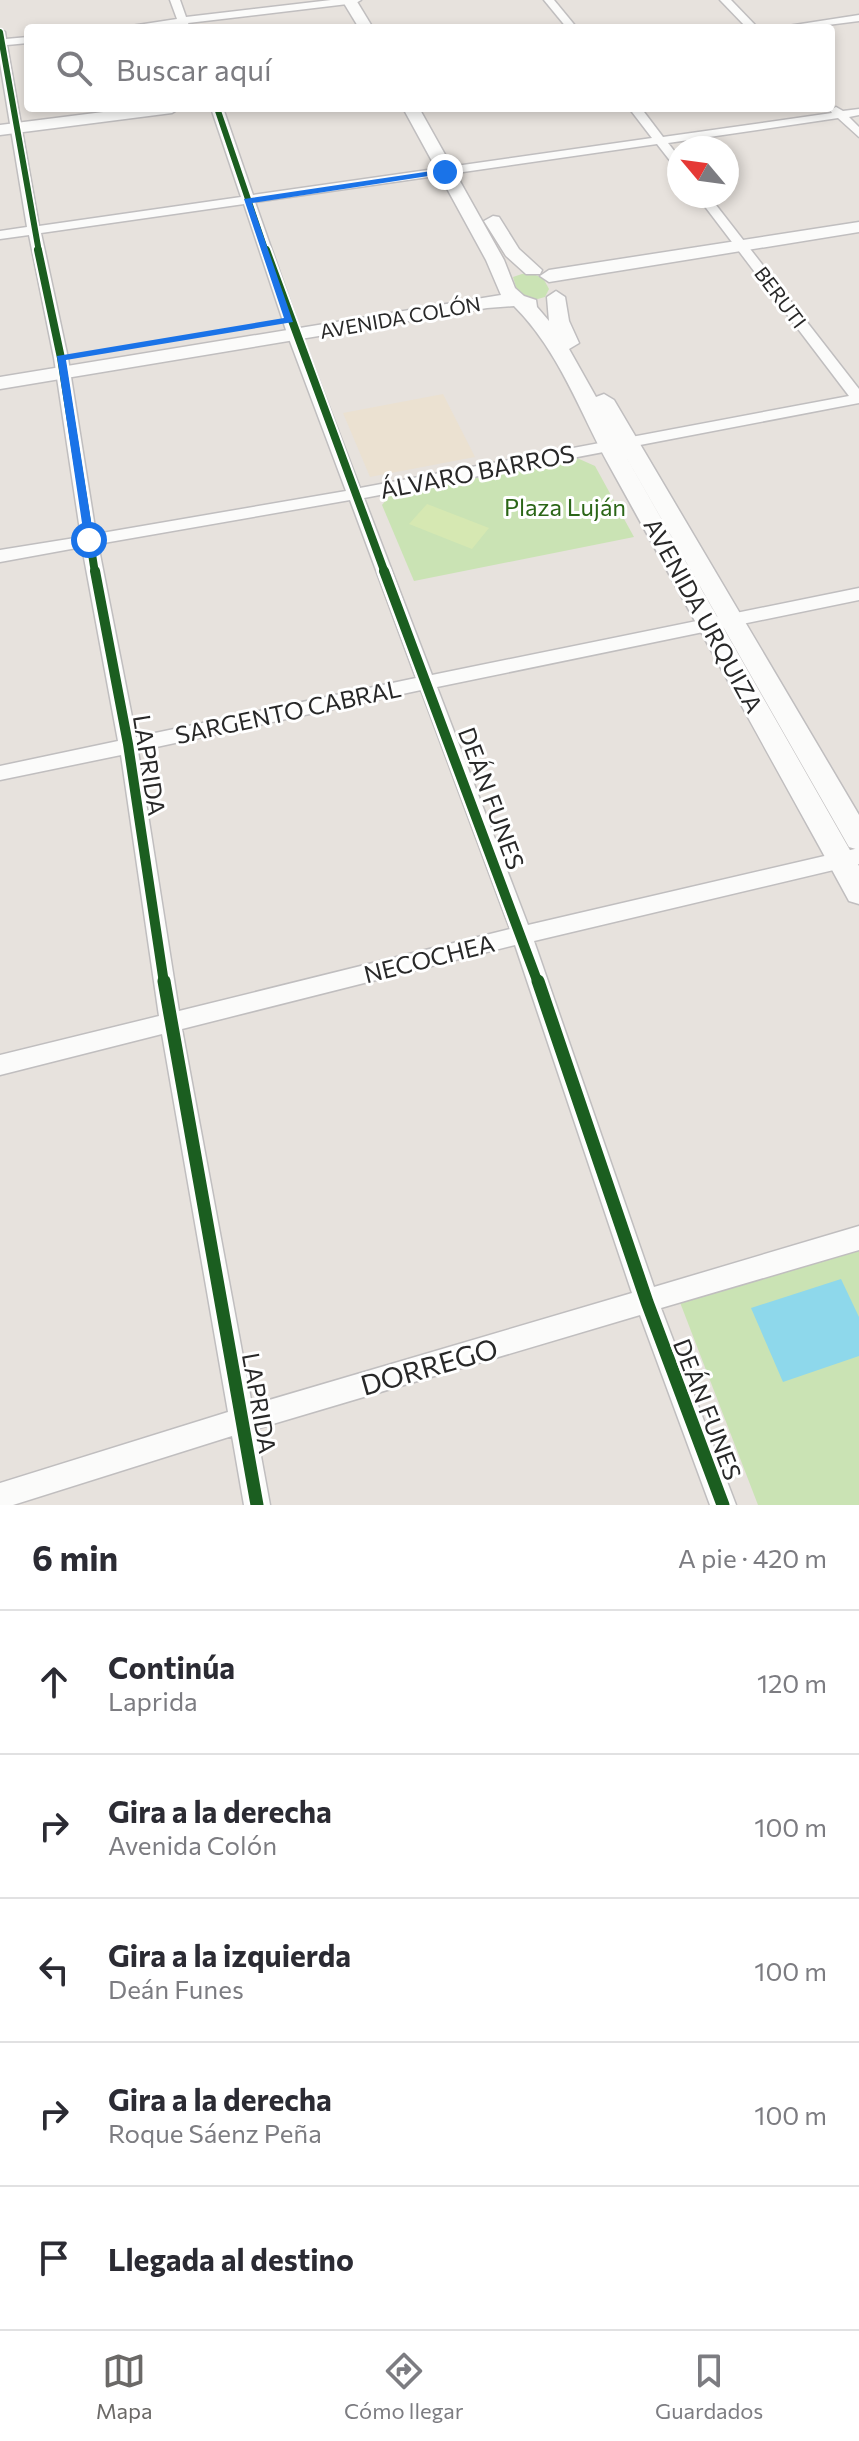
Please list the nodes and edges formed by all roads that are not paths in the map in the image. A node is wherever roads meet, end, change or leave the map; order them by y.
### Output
1 (175, 0) edge
2 (349, 0) edge
3 (356, 0) edge
4 (365, 0) edge
5 (549, 0) edge
6 (725, 0) edge
7 (859, 18) edge
8 (184, 24) edge
9 (364, 24) edge
10 (379, 24) edge
11 (569, 24) edge
12 (749, 24) edge
13 (812, 24) edge
14 (1, 39) edge
15 (24, 40) edge
16 (835, 109) edge
17 (141, 112) edge
18 (218, 112) edge
19 (414, 112) edge
20 (429, 112) edge
21 (638, 112) edge
22 (859, 112) edge
23 (841, 115) junction
24 (8, 129) edge
25 (859, 134) edge
26 (661, 142) junction
27 (667, 150) edge
28 (454, 170) junction
29 (247, 201) junction
30 (712, 208) edge
31 (859, 227) edge
32 (34, 230) junction
33 (0, 235) edge
34 (859, 241) edge
35 (746, 251) junction
36 (503, 278) junction
37 (549, 283) junction
38 (519, 301) junction
39 (292, 328) junction
40 (61, 366) junction
41 (0, 367) edge
42 (0, 383) edge
43 (859, 398) edge
44 (619, 443) junction
45 (353, 495) junction
46 (89, 540) junction
47 (0, 556) edge
48 (859, 594) edge
49 (721, 620) junction
50 (428, 682) junction
51 (128, 744) junction
52 (0, 773) edge
53 (859, 839) edge
54 (850, 858) edge
55 (859, 892) edge
56 (522, 935) junction
57 (170, 1021) junction
58 (0, 1065) edge
59 (859, 1238) edge
60 (647, 1302) junction
61 (243, 1420) junction
62 (0, 1496) edge
63 (257, 1505) edge
64 (723, 1505) edge

1 - 8 street
2 - 3 street
2 - 8 street
2 - 9 main road
4 - 10 main road
5 - 11 street
6 - 12 street
7 - 13 street
14 - 15 street
14 - 24 street, LAPRIDA
16 - 23 street
17 - 24 main road
18 - 29 street, DEÁN FUNES
19 - 28 main road
20 - 28 main road
21 - 26 street
22 - 23 street
23 - 25 street
23 - 26 street
24 - 32 street, LAPRIDA
26 - 27 street
26 - 28 street
28 - 29 street
28 - 36 main road
28 - 37 main road
29 - 32 street
29 - 39 street, DEÁN FUNES
30 - 35 street, BERUTI
31 - 35 main road
32 - 33 street
32 - 40 street, LAPRIDA
34 - 35 main road
35 - 37 main road
35 - 43 street, BERUTI
36 - 37 main road, AVENIDA COLÓN
36 - 38 main road, AVENIDA URQUIZA
36 - 39 main road, AVENIDA COLÓN
37 - 38 main road, AVENIDA COLÓN
37 - 44 main road, AVENIDA URQUIZA
38 - 39 main road, AVENIDA COLÓN
38 - 44 main road, AVENIDA URQUIZA
39 - 40 main road, AVENIDA COLÓN
39 - 45 street, DEÁN FUNES
40 - 41 main road, AVENIDA COLÓN
40 - 42 main road, AVENIDA COLÓN
40 - 46 street, LAPRIDA
43 - 44 street, ÁLVARO BARROS
44 - 45 street, ÁLVARO BARROS
44 - 49 main road, AVENIDA URQUIZA
45 - 46 street, ÁLVARO BARROS
45 - 50 street, DEÁN FUNES
46 - 47 street, ÁLVARO BARROS
46 - 51 street, LAPRIDA
48 - 49 street, SARGENTO CABRAL
49 - 50 street, SARGENTO CABRAL
49 - 53 main road, AVENIDA URQUIZA
49 - 54 main road, AVENIDA URQUIZA
50 - 51 street, SARGENTO CABRAL
50 - 56 street, DEÁN FUNES
51 - 52 street, SARGENTO CABRAL
51 - 57 street, LAPRIDA
54 - 55 main road, AVENIDA URQUIZA
54 - 56 street, NECOCHEA
56 - 57 street, NECOCHEA
56 - 60 street, DEÁN FUNES
57 - 58 street, NECOCHEA
57 - 61 street, LAPRIDA
59 - 60 street, DORREGO
60 - 61 street, DORREGO
60 - 64 street, DEÁN FUNES
61 - 62 street, DORREGO
61 - 63 street, LAPRIDA

